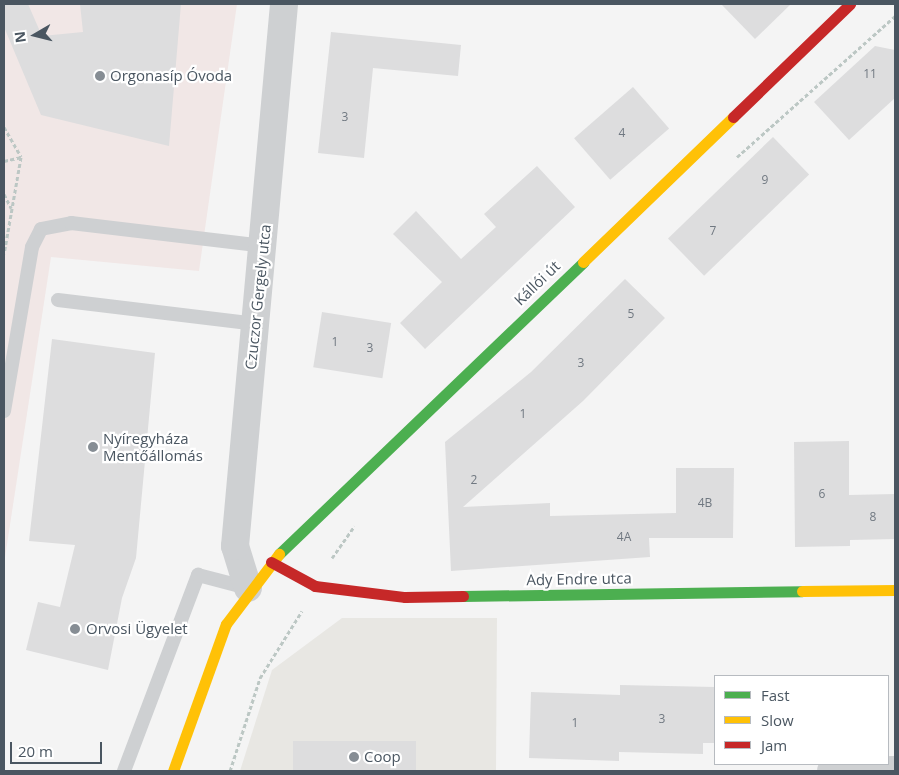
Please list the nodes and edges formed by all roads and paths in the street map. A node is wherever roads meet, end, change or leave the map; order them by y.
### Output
1 (284, 4) edge
2 (850, 4) edge
3 (895, 16) edge
4 (4, 127) edge
5 (21, 157) junction
6 (4, 160) edge
7 (734, 161) dead end
8 (4, 194) edge
9 (11, 208) junction
10 (263, 246) junction
11 (4, 254) edge
12 (58, 300) dead end
13 (255, 324) junction
14 (4, 410) edge
15 (360, 516) dead end
16 (270, 562) junction
17 (315, 586) junction
18 (248, 588) junction
19 (895, 590) edge
20 (895, 770) edge
21 (124, 771) edge
22 (173, 771) edge
23 (230, 771) edge
24 (831, 771) edge

1 - 10 street, Czuczor Gergely utca
2 - 16 main road, Kállói út
3 - 7 path
4 - 5 path
5 - 6 path
5 - 9 path
8 - 9 path
9 - 11 path
10 - 13 street, Czuczor Gergely utca
10 - 14 lane
12 - 13 lane
13 - 18 street, Czuczor Gergely utca
15 - 17 path
16 - 17 main road, Ady Endre utca
16 - 18 main road, Kállói út
17 - 19 main road, Ady Endre utca
17 - 23 path
18 - 21 lane
18 - 22 main road, Kállói út
20 - 24 street

